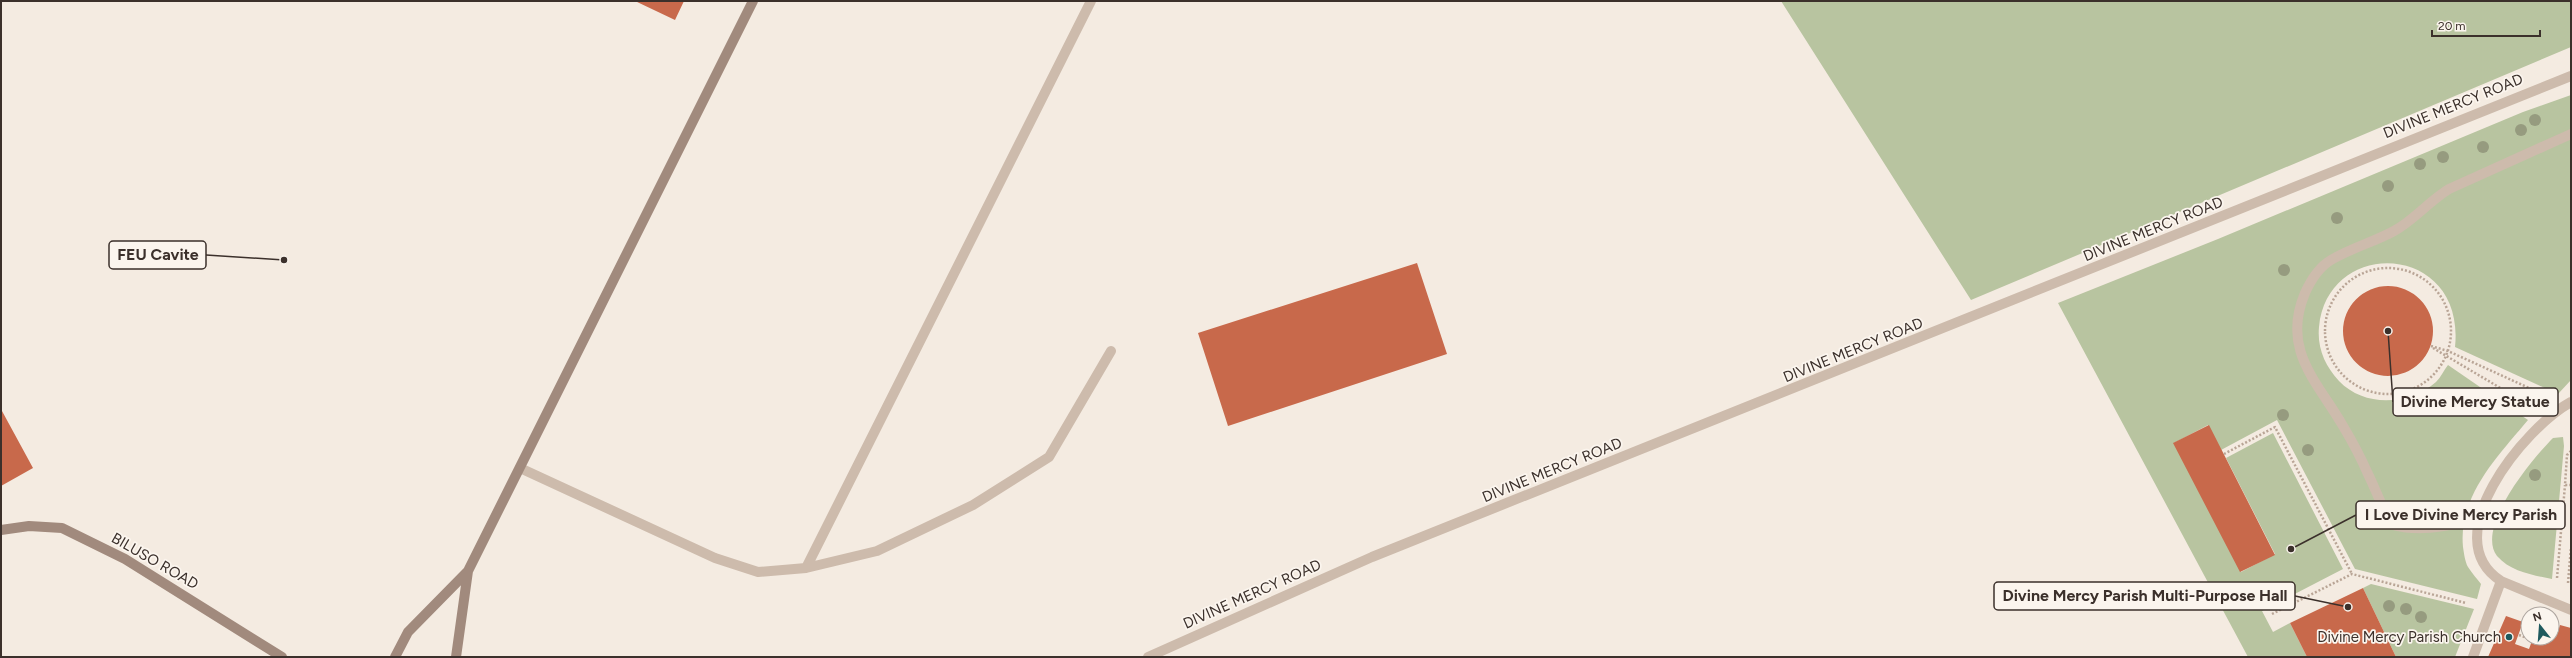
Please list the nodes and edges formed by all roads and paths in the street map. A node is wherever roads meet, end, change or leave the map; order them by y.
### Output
1 (753, 1) edge
2 (1091, 1) edge
3 (2571, 76) edge
4 (2571, 134) edge
5 (1111, 351) dead end
6 (2448, 351) junction
7 (2446, 356) junction
8 (2569, 404) edge
9 (2549, 417) junction
10 (2571, 451) edge
11 (2224, 454) dead end
12 (520, 468) junction
13 (2565, 485) junction
14 (2571, 486) edge
15 (2478, 519) junction
16 (1, 530) edge
17 (2571, 547) edge
18 (806, 568) junction
19 (468, 571) junction
20 (2352, 574) junction
21 (2556, 580) dead end
22 (2501, 581) junction
23 (2568, 584) dead end
24 (2491, 609) junction
25 (2571, 610) edge
26 (2272, 614) dead end
27 (282, 657) edge
28 (395, 657) edge
29 (456, 657) edge
30 (1148, 657) edge
31 (2473, 657) edge

1 - 12 street
2 - 18 street
3 - 30 street, DIVINE MERCY ROAD
4 - 15 street
5 - 18 street
6 - 7 path
6 - 7 path
6 - 7 path
6 - 8 path
7 - 9 path
8 - 9 street
9 - 15 street
10 - 13 path
11 - 20 path
12 - 18 street
12 - 19 street
13 - 14 path
13 - 21 path
15 - 22 street
16 - 27 street, BILUSO ROAD
17 - 23 path
19 - 28 street
19 - 29 street
20 - 24 path
20 - 26 path
22 - 24 street
22 - 25 street
24 - 31 street

